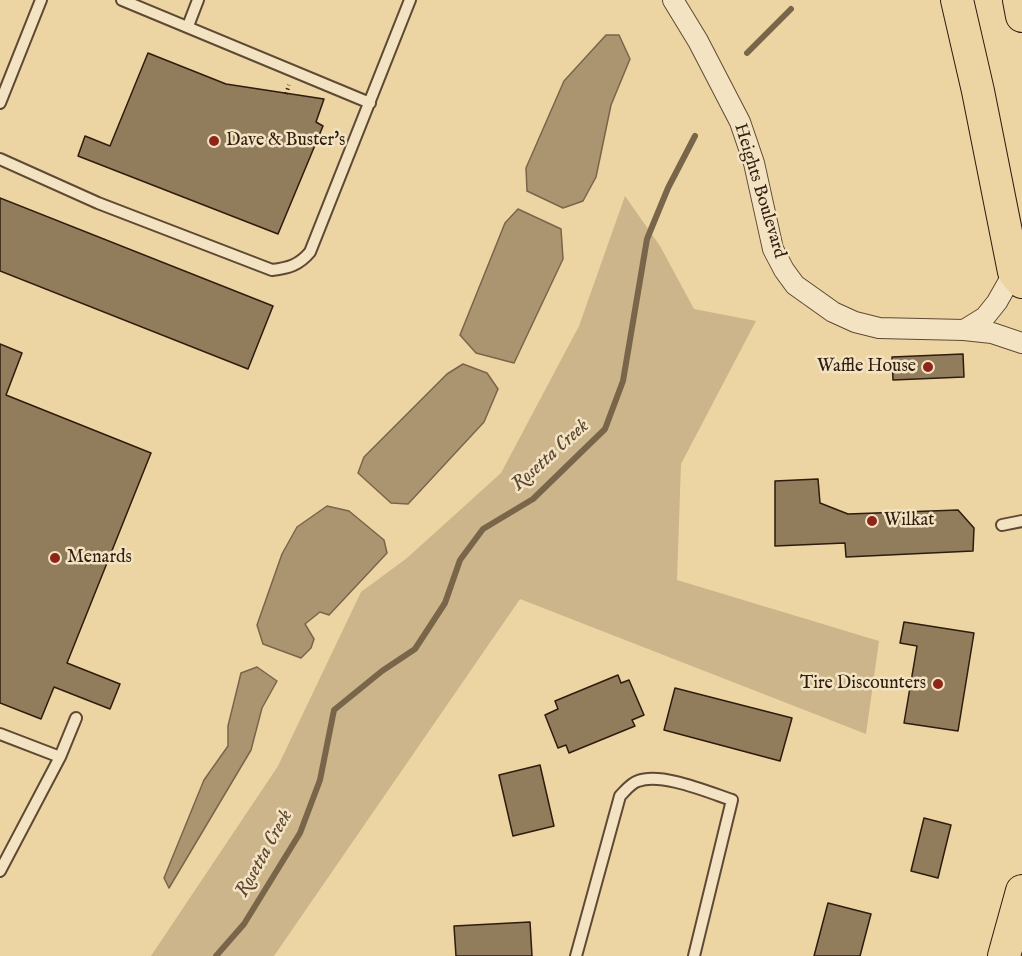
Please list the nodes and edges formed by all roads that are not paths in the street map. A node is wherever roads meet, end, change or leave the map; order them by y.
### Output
1 (41, 0) edge
2 (122, 0) edge
3 (198, 0) edge
4 (410, 0) edge
5 (673, 0) edge
6 (957, 0) edge
7 (1019, 0) edge
8 (1022, 16) edge
9 (188, 26) junction
10 (0, 103) edge
11 (370, 103) junction
12 (0, 159) edge
13 (1018, 277) edge
14 (964, 330) junction
15 (1022, 343) edge
16 (1022, 521) edge
17 (1002, 525) dead end
18 (76, 718) dead end
19 (0, 734) edge
20 (60, 757) junction
21 (0, 871) edge
22 (1022, 891) edge
23 (576, 956) edge
24 (694, 956) edge
25 (1004, 956) edge

1 - 10 lane
2 - 9 lane
3 - 9 lane
4 - 11 lane
5 - 14 street, Heights Boulevard
6 - 13 main road
7 - 8 main road
9 - 11 lane
11 - 12 lane
13 - 14 street
14 - 15 street, Heights Boulevard
16 - 17 lane
18 - 20 lane
19 - 20 lane
20 - 21 lane
22 - 25 main road
23 - 24 lane

